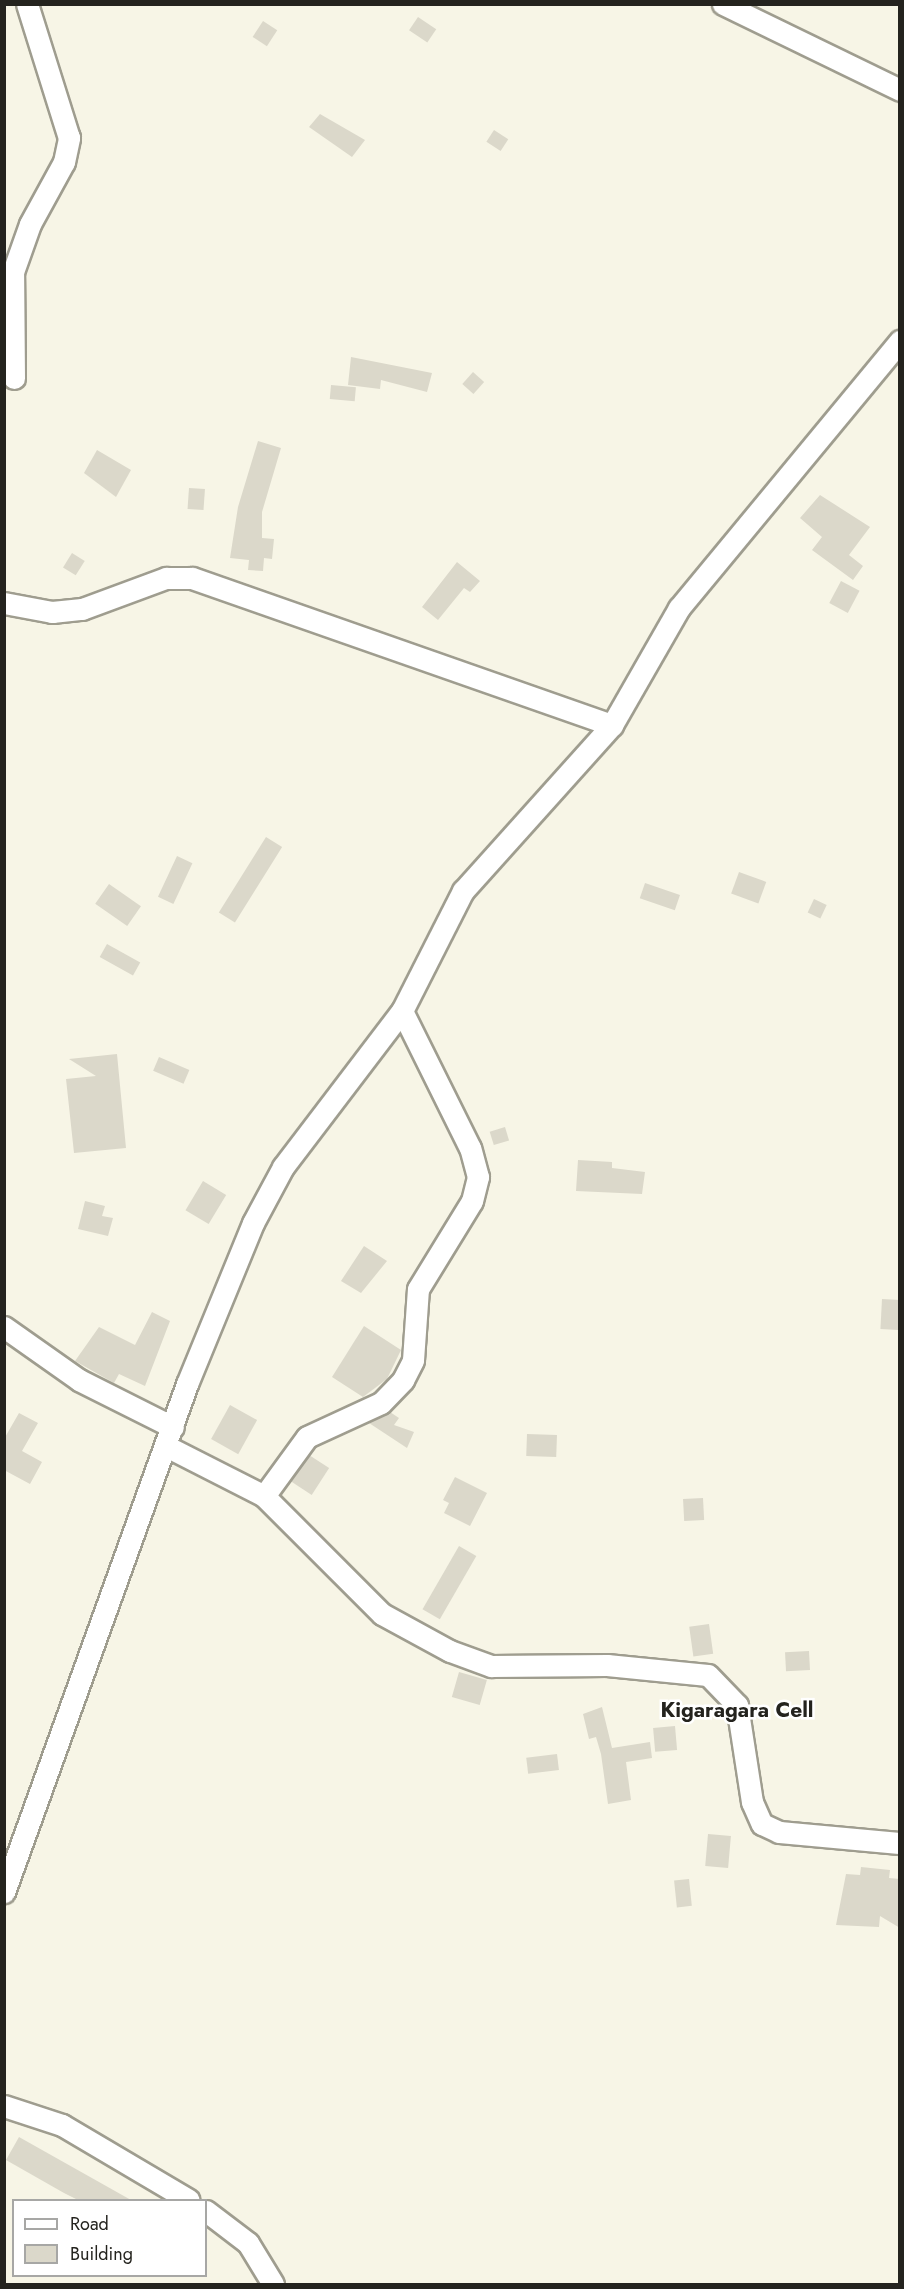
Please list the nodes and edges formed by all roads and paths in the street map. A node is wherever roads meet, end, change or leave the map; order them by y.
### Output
1 (27, 4) edge
2 (723, 4) edge
3 (900, 90) edge
4 (898, 345) edge
5 (14, 378) dead end
6 (4, 603) edge
7 (612, 725) junction
8 (402, 1011) junction
9 (4, 1327) edge
10 (170, 1436) junction
11 (264, 1496) junction
12 (900, 1843) edge
13 (4, 1892) edge
14 (4, 2106) edge
15 (187, 2199) edge
16 (207, 2212) edge
17 (273, 2284) edge

1 - 5 street
2 - 3 street
4 - 7 street
6 - 7 street
7 - 8 street
8 - 10 street
8 - 11 street
9 - 10 street
10 - 11 street
10 - 13 street
11 - 12 street
14 - 15 street
16 - 17 street

